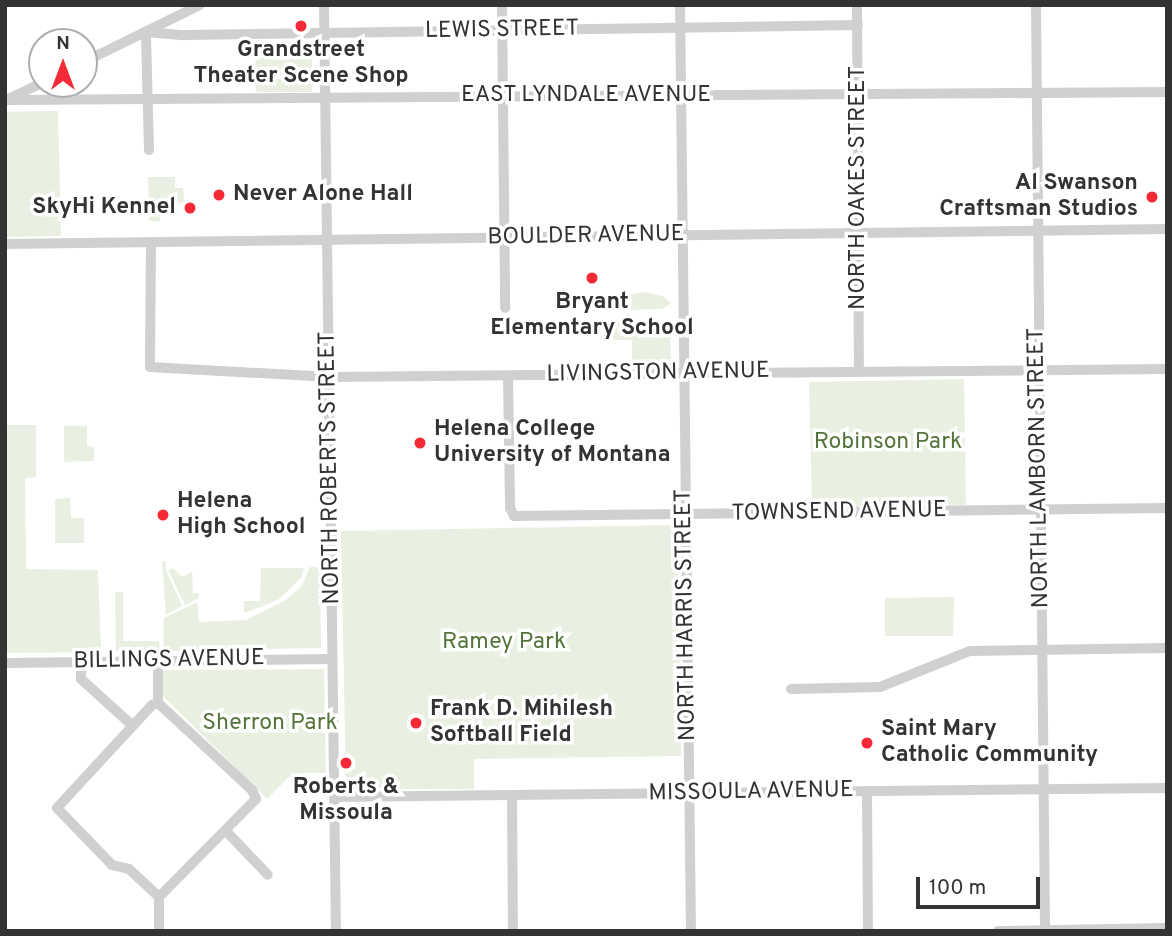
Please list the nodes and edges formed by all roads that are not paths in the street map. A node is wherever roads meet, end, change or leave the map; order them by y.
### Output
1 (201, 5) edge
2 (324, 5) edge
3 (502, 5) edge
4 (680, 5) edge
5 (858, 5) edge
6 (1035, 5) edge
7 (858, 25) junction
8 (680, 27) junction
9 (146, 32) junction
10 (502, 32) junction
11 (325, 33) junction
12 (98, 55) edge
13 (28, 90) edge
14 (1167, 92) edge
15 (1036, 93) junction
16 (859, 94) junction
17 (681, 96) junction
18 (503, 97) junction
19 (326, 98) junction
20 (148, 99) junction
21 (6, 100) edge
22 (149, 150) dead end
23 (1167, 229) edge
24 (1037, 230) junction
25 (859, 233) junction
26 (683, 236) junction
27 (505, 238) junction
28 (327, 240) junction
29 (151, 242) junction
30 (5, 244) edge
31 (505, 308) dead end
32 (1167, 369) edge
33 (1038, 370) junction
34 (859, 371) junction
35 (684, 374) junction
36 (508, 376) junction
37 (331, 377) junction
38 (1167, 508) edge
39 (1040, 511) junction
40 (686, 515) junction
41 (1167, 648) edge
42 (1042, 650) junction
43 (332, 659) junction
44 (158, 662) junction
45 (5, 663) edge
46 (81, 663) junction
47 (791, 689) dead end
48 (158, 704) junction
49 (133, 726) junction
50 (1167, 788) edge
51 (1044, 790) junction
52 (867, 792) junction
53 (689, 794) junction
54 (334, 797) junction
55 (512, 797) junction
56 (227, 832) junction
57 (268, 875) dead end
58 (159, 897) junction
59 (1167, 928) edge
60 (513, 930) edge
61 (1045, 930) edge
62 (159, 931) edge
63 (336, 931) edge
64 (691, 931) edge
65 (868, 931) edge
66 (998, 931) edge

1 - 9 street
2 - 11 street, NORTH ROBERTS STREET
3 - 10 street
4 - 8 street, NORTH HARRIS STREET
5 - 7 street, NORTH OAKES STREET
6 - 15 street, NORTH LAMBORN STREET
7 - 8 street, LEWIS STREET
7 - 16 street, NORTH OAKES STREET
8 - 10 street, LEWIS STREET
8 - 17 street, NORTH HARRIS STREET
9 - 11 street, LEWIS STREET
9 - 12 street
9 - 20 street
10 - 11 street, LEWIS STREET
10 - 18 street
11 - 19 street, NORTH ROBERTS STREET
13 - 21 street
14 - 15 street, EAST LYNDALE AVENUE
15 - 16 street, EAST LYNDALE AVENUE
15 - 24 street, NORTH LAMBORN STREET
16 - 17 street, EAST LYNDALE AVENUE
16 - 25 street, NORTH OAKES STREET
17 - 18 street, EAST LYNDALE AVENUE
17 - 26 street, NORTH HARRIS STREET
18 - 19 street, EAST LYNDALE AVENUE
18 - 27 street
19 - 20 street, EAST LYNDALE AVENUE
19 - 28 street, NORTH ROBERTS STREET
20 - 21 street, EAST LYNDALE AVENUE
20 - 22 street
23 - 24 street, BOULDER AVENUE
24 - 25 street, BOULDER AVENUE
24 - 33 street, NORTH LAMBORN STREET
25 - 26 street, BOULDER AVENUE
25 - 34 street, NORTH OAKES STREET
26 - 27 street, BOULDER AVENUE
26 - 35 street, NORTH HARRIS STREET
27 - 28 street, BOULDER AVENUE
27 - 31 street
28 - 29 street, BOULDER AVENUE
28 - 37 street, NORTH ROBERTS STREET
29 - 30 street, BOULDER AVENUE
29 - 37 street, LIVINGSTON AVENUE
32 - 33 street, LIVINGSTON AVENUE
33 - 34 street, LIVINGSTON AVENUE
33 - 39 street, NORTH LAMBORN STREET
34 - 35 street, LIVINGSTON AVENUE
35 - 36 street, LIVINGSTON AVENUE
35 - 40 street, NORTH HARRIS STREET
36 - 37 street, LIVINGSTON AVENUE
36 - 40 street, TOWNSEND AVENUE
37 - 43 street, NORTH ROBERTS STREET
38 - 39 street, TOWNSEND AVENUE
39 - 40 street, TOWNSEND AVENUE
39 - 42 street, NORTH LAMBORN STREET
40 - 53 street, NORTH HARRIS STREET
41 - 42 street
42 - 47 street
42 - 51 street, NORTH LAMBORN STREET
43 - 44 street, BILLINGS AVENUE
43 - 54 street, NORTH ROBERTS STREET
44 - 46 street, BILLINGS AVENUE
44 - 48 street
45 - 46 street, BILLINGS AVENUE
46 - 49 street
48 - 49 street
48 - 56 street
49 - 58 street
50 - 51 street, MISSOULA AVENUE
51 - 52 street, MISSOULA AVENUE
51 - 61 street, NORTH LAMBORN STREET
52 - 53 street, MISSOULA AVENUE
52 - 65 street
53 - 55 street, MISSOULA AVENUE
53 - 64 street, NORTH HARRIS STREET
54 - 55 street, MISSOULA AVENUE
54 - 63 street, NORTH ROBERTS STREET
55 - 60 street
56 - 57 street
56 - 58 street
58 - 62 street
59 - 61 street
61 - 66 street

